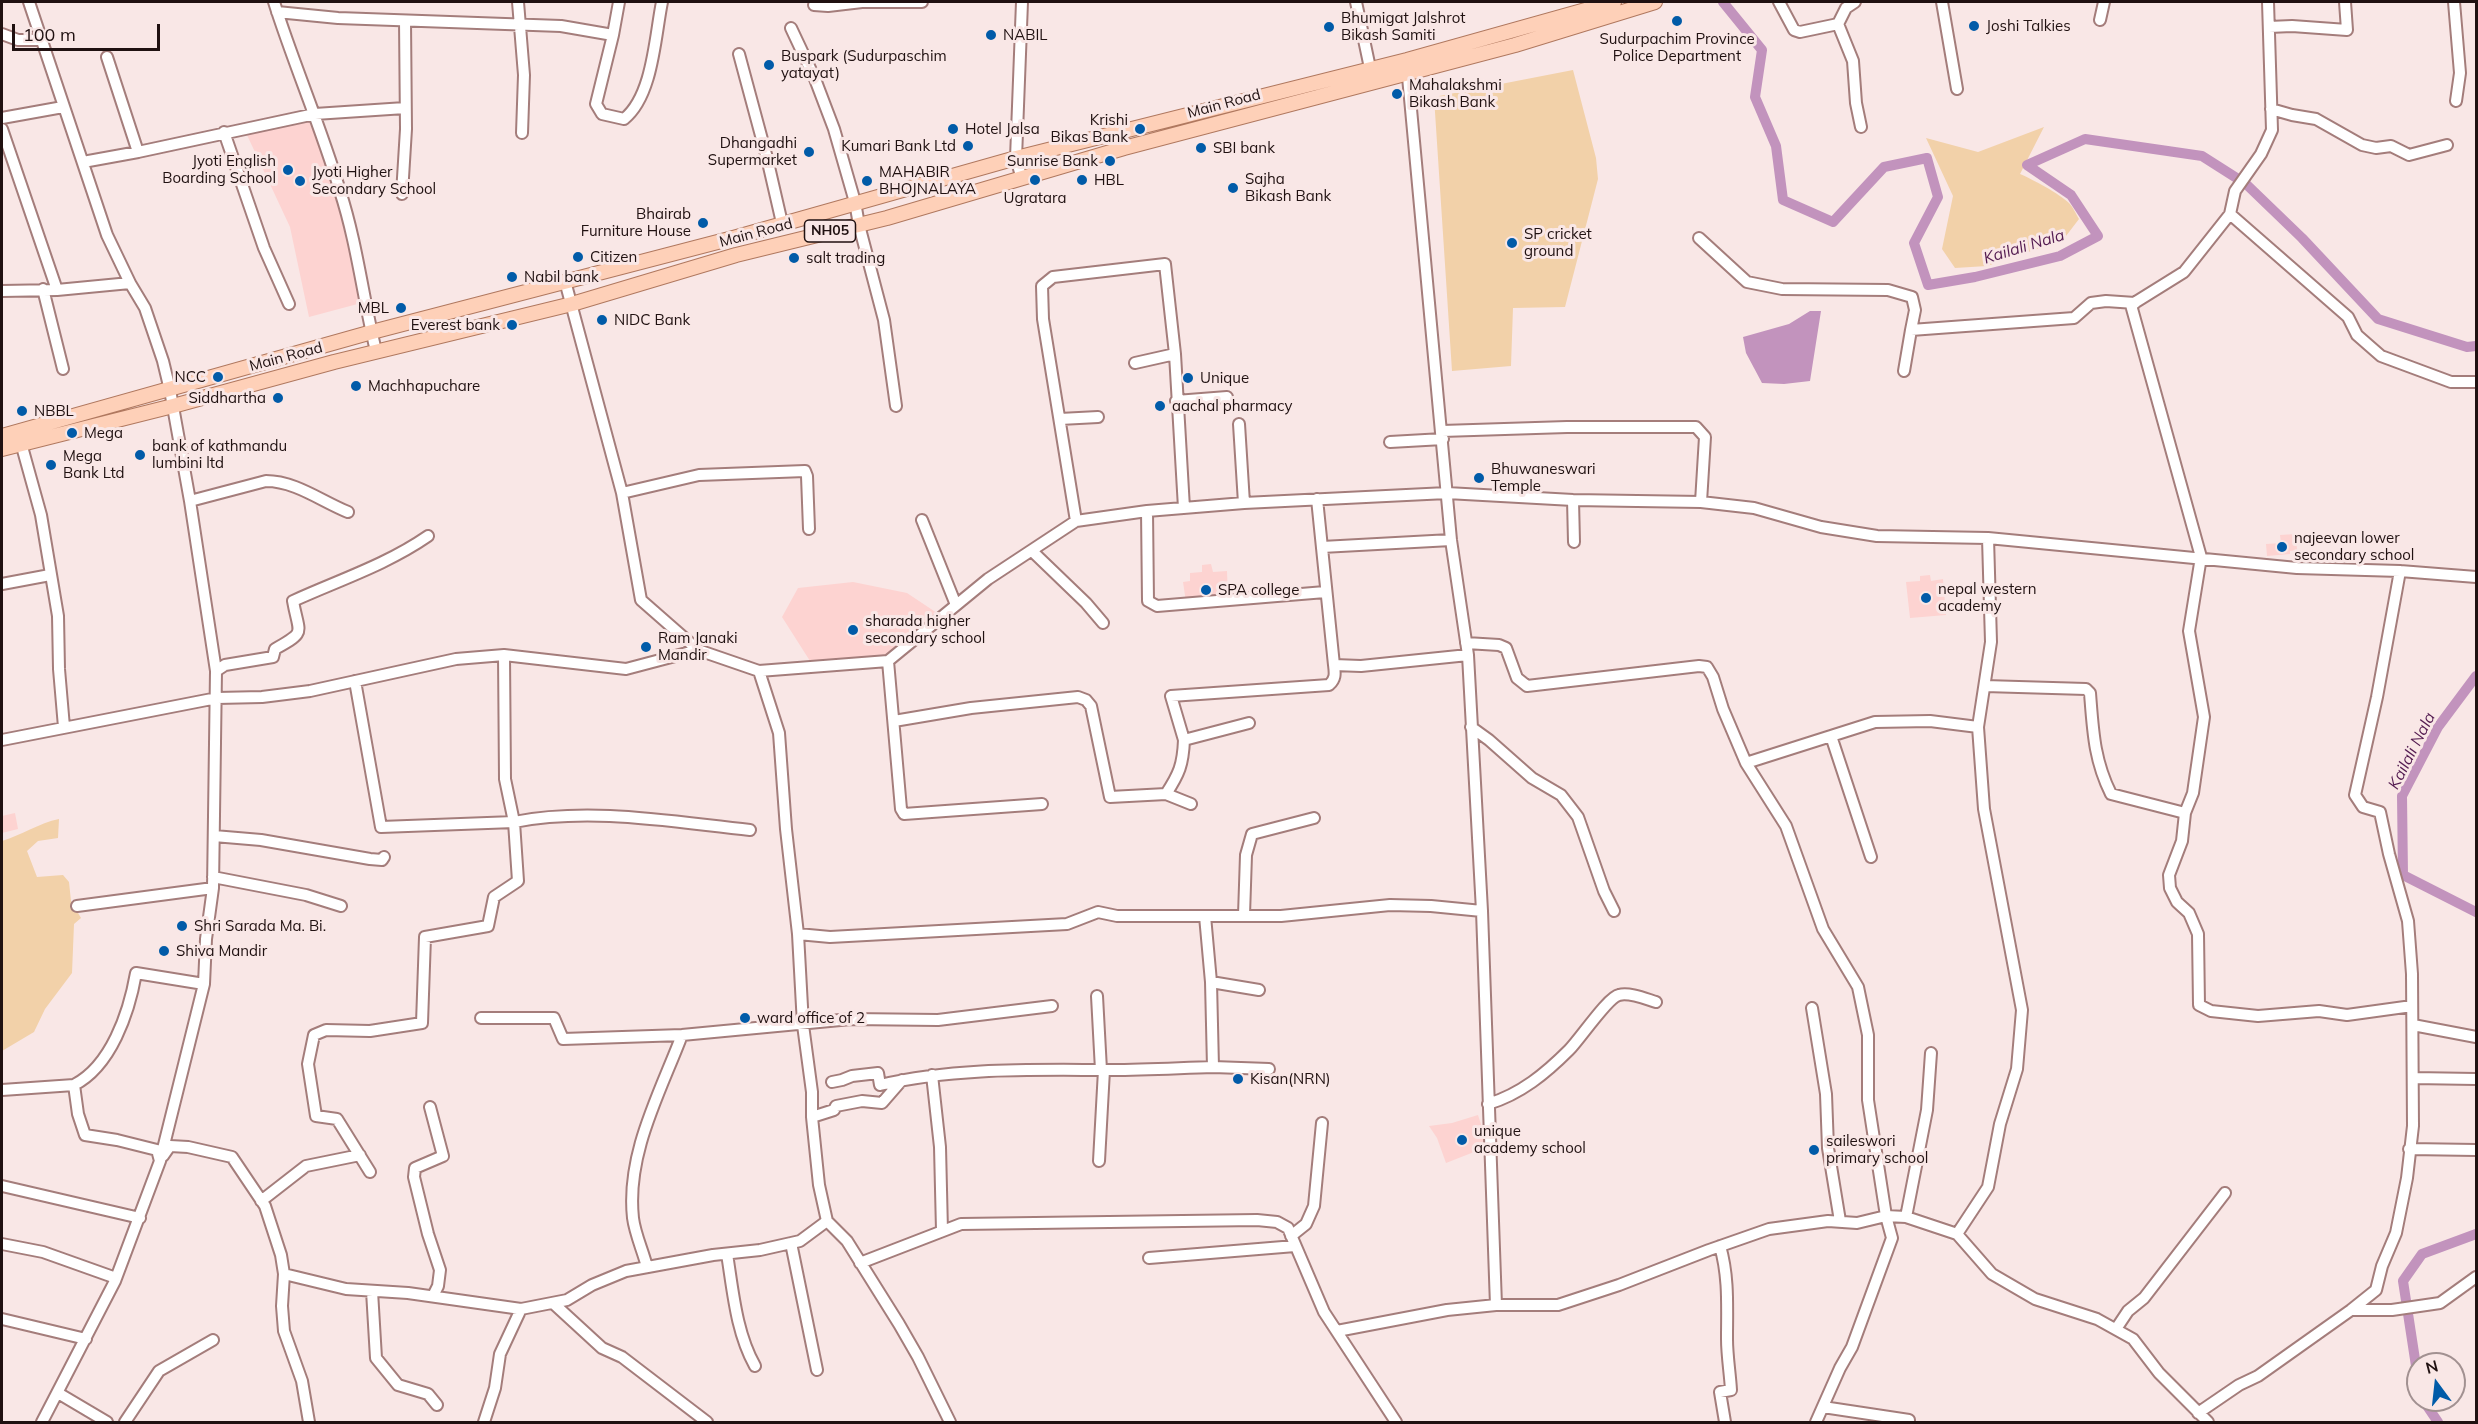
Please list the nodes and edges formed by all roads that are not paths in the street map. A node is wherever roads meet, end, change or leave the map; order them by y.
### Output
1 (29, 2) edge
2 (518, 2) edge
3 (619, 2) edge
4 (662, 2) edge
5 (863, 2) edge
6 (922, 2) edge
7 (1022, 2) edge
8 (1356, 2) edge
9 (1614, 2) edge
10 (1655, 2) edge
11 (1779, 2) edge
12 (1855, 2) edge
13 (1941, 2) edge
14 (2104, 2) edge
15 (2268, 2) edge
16 (2345, 2) edge
17 (2454, 2) edge
18 (814, 5) dead end
19 (1585, 6) edge
20 (276, 7) edge
21 (2100, 20) dead end
22 (405, 21) junction
23 (1838, 24) junction
24 (519, 25) junction
25 (2269, 27) junction
26 (791, 28) dead end
27 (2, 34) edge
28 (613, 35) junction
29 (41, 40) junction
30 (739, 54) dead end
31 (107, 57) dead end
32 (1407, 67) junction
33 (1370, 68) junction
34 (1957, 88) dead end
35 (2456, 102) dead end
36 (63, 107) junction
37 (405, 108) junction
38 (2271, 109) junction
39 (315, 114) junction
40 (1190, 115) junction
41 (2, 118) edge
42 (1861, 127) dead end
43 (2, 129) edge
44 (1193, 129) junction
45 (224, 132) junction
46 (522, 133) dead end
47 (2447, 145) dead end
48 (138, 152) junction
49 (1016, 158) junction
50 (83, 162) junction
51 (1021, 176) junction
52 (402, 194) dead end
53 (855, 202) junction
54 (2230, 214) junction
55 (782, 223) junction
56 (859, 225) junction
57 (732, 238) junction
58 (1699, 238) dead end
59 (736, 255) junction
60 (565, 281) junction
61 (130, 283) junction
62 (43, 289) junction
63 (57, 290) junction
64 (2, 291) edge
65 (2135, 303) junction
66 (289, 304) dead end
67 (572, 304) junction
68 (1911, 330) junction
69 (372, 332) junction
70 (376, 351) junction
71 (1175, 354) junction
72 (1135, 363) dead end
73 (63, 369) dead end
74 (1905, 371) dead end
75 (2476, 382) edge
76 (170, 390) junction
77 (1227, 397) dead end
78 (1176, 401) junction
79 (173, 406) junction
80 (896, 406) dead end
81 (1098, 417) dead end
82 (1060, 419) junction
83 (1239, 424) dead end
84 (1443, 435) junction
85 (2, 436) edge
86 (1390, 442) dead end
87 (21, 443) junction
88 (2, 448) edge
89 (622, 493) junction
90 (1447, 493) junction
91 (1317, 499) junction
92 (1573, 500) junction
93 (190, 501) junction
94 (1701, 502) junction
95 (1244, 503) junction
96 (1184, 508) junction
97 (1147, 511) junction
98 (348, 512) dead end
99 (922, 520) dead end
100 (1076, 522) junction
101 (809, 529) dead end
102 (428, 536) dead end
103 (1988, 538) junction
104 (1451, 540) junction
105 (1574, 542) dead end
106 (1322, 547) junction
107 (1032, 550) junction
108 (2201, 557) junction
109 (2400, 571) junction
110 (50, 576) junction
111 (2476, 577) edge
112 (2, 584) edge
113 (1325, 592) junction
114 (956, 605) junction
115 (1103, 624) dead end
116 (1466, 643) junction
117 (698, 650) junction
118 (504, 655) junction
119 (1468, 655) junction
120 (888, 661) junction
121 (1334, 665) junction
122 (216, 671) junction
123 (759, 671) junction
124 (355, 681) junction
125 (1985, 686) junction
126 (216, 698) junction
127 (894, 721) junction
128 (1249, 723) dead end
129 (64, 727) junction
130 (1471, 727) junction
131 (1978, 727) junction
132 (1832, 736) junction
133 (2, 740) edge
134 (1184, 740) junction
135 (1746, 763) junction
136 (1166, 794) junction
137 (1042, 804) dead end
138 (1191, 804) dead end
139 (2185, 813) junction
140 (1314, 818) dead end
141 (514, 822) junction
142 (750, 830) dead end
143 (214, 836) junction
144 (384, 857) dead end
145 (1871, 857) dead end
146 (213, 882) junction
147 (77, 906) dead end
148 (341, 906) dead end
149 (1482, 911) junction
150 (1614, 911) dead end
151 (1244, 915) junction
152 (1205, 916) junction
153 (798, 934) junction
154 (1211, 982) junction
155 (204, 984) junction
156 (1259, 990) dead end
157 (1097, 996) dead end
158 (1656, 1002) dead end
159 (1052, 1006) dead end
160 (2412, 1006) junction
161 (1812, 1008) dead end
162 (481, 1018) dead end
163 (803, 1025) junction
164 (2413, 1026) junction
165 (682, 1035) junction
166 (2476, 1037) edge
167 (1931, 1053) dead end
168 (1213, 1066) junction
169 (1269, 1069) dead end
170 (1102, 1070) junction
171 (932, 1075) junction
172 (2413, 1078) junction
173 (2476, 1079) edge
174 (902, 1080) junction
175 (832, 1082) dead end
176 (74, 1085) junction
177 (2, 1090) edge
178 (1488, 1104) junction
179 (430, 1107) dead end
180 (812, 1117) junction
181 (1322, 1123) dead end
182 (2409, 1149) junction
183 (2476, 1150) edge
184 (360, 1155) junction
185 (160, 1161) junction
186 (1099, 1161) dead end
187 (370, 1173) dead end
188 (2, 1186) edge
189 (2225, 1193) dead end
190 (261, 1201) junction
191 (1886, 1216) junction
192 (1906, 1217) junction
193 (140, 1218) junction
194 (828, 1221) junction
195 (1840, 1221) junction
196 (942, 1231) junction
197 (1957, 1234) junction
198 (1293, 1241) junction
199 (791, 1243) junction
200 (2, 1244) edge
201 (1720, 1246) junction
202 (728, 1254) junction
203 (1149, 1258) dead end
204 (860, 1263) junction
205 (647, 1267) junction
206 (284, 1274) junction
207 (2476, 1277) edge
208 (116, 1278) junction
209 (372, 1291) junction
210 (433, 1296) junction
211 (553, 1303) junction
212 (1496, 1305) junction
213 (521, 1309) junction
214 (2351, 1310) junction
215 (2, 1319) edge
216 (2116, 1329) junction
217 (1337, 1330) junction
218 (86, 1339) junction
219 (213, 1340) dead end
220 (755, 1366) dead end
221 (817, 1370) dead end
222 (58, 1393) junction
223 (437, 1405) dead end
224 (1823, 1407) junction
225 (2198, 1413) junction
226 (1909, 1420) dead end
227 (42, 1422) edge
228 (107, 1422) edge
229 (125, 1422) edge
230 (309, 1422) edge
231 (484, 1422) edge
232 (707, 1422) edge
233 (950, 1422) edge
234 (1396, 1422) edge
235 (1725, 1422) edge
236 (1816, 1422) edge
237 (2208, 1422) edge

1 - 29 street
2 - 24 street
3 - 28 street
4 - 28 street
5 - 6 street
5 - 18 street
7 - 49 street
8 - 33 street
9 - 19 main road, Main Road / NH05
10 - 32 main road, Main Road / NH05
11 - 23 street
12 - 23 street
13 - 34 street
14 - 21 street
15 - 25 street
16 - 25 street
17 - 35 street
19 - 32 main road, Main Road / NH05
20 - 22 street
20 - 39 street
22 - 24 street
22 - 37 street
23 - 42 street
24 - 28 street
24 - 46 street
25 - 38 street
26 - 53 street
27 - 29 street
29 - 36 street
30 - 55 street
31 - 48 street
32 - 33 main road, Main Road / NH05
32 - 44 main road, Main Road / NH05
32 - 84 street
33 - 40 main road, Main Road / NH05
36 - 41 street
36 - 50 street
37 - 39 street
37 - 52 street
38 - 47 street
38 - 54 street
39 - 45 street
39 - 69 street
40 - 44 main road
40 - 49 main road, Main Road / NH05
43 - 63 street
44 - 51 main road, Main Road / NH05
45 - 48 street
45 - 66 street
48 - 50 street
49 - 51 street
49 - 53 main road, Main Road / NH05
50 - 61 street
51 - 56 main road, Main Road / NH05
53 - 55 main road, Main Road / NH05
53 - 56 street
54 - 65 street
54 - 75 street
55 - 57 main road, Main Road / NH05
56 - 59 main road, Main Road / NH05
56 - 80 street
57 - 59 main road
57 - 60 main road, Main Road / NH05
58 - 68 street
59 - 67 main road, Main Road / NH05
60 - 67 street
60 - 69 main road, Main Road / NH05
61 - 63 street
61 - 76 street
62 - 63 street
62 - 64 street
62 - 73 street
65 - 68 street
65 - 108 street
67 - 70 main road, Main Road / NH05
67 - 89 street
68 - 74 street
69 - 70 street
69 - 76 main road, Main Road / NH05
70 - 79 main road, Main Road / NH05
71 - 72 street
71 - 78 street
71 - 82 street
76 - 79 street
76 - 85 main road, Main Road / NH05
77 - 78 street
78 - 96 street
79 - 87 main road, Main Road / NH05
79 - 93 street
81 - 82 street
82 - 100 street
83 - 95 street
84 - 86 street
84 - 90 street
84 - 94 street
87 - 88 main road, Main Road / NH05
87 - 110 street
89 - 101 street
89 - 117 street
90 - 91 street
90 - 92 street
90 - 104 street
91 - 95 street
91 - 106 street
92 - 94 street
92 - 105 street
93 - 98 street
93 - 122 street
94 - 103 street
95 - 96 street
96 - 97 street
97 - 100 street
97 - 113 street
99 - 114 street
100 - 107 street
102 - 122 street
103 - 108 street
103 - 125 street
104 - 106 street
104 - 116 street
106 - 113 street
107 - 114 street
107 - 115 street
108 - 109 street
108 - 139 street
109 - 111 street
109 - 160 street
110 - 112 street
110 - 129 street
113 - 121 street
114 - 120 street
116 - 119 street
116 - 135 street
117 - 118 street
117 - 123 street
118 - 124 street
118 - 141 street
119 - 121 street
119 - 130 street
120 - 123 street
120 - 127 street
121 - 134 street
122 - 126 street
123 - 153 street
124 - 126 street
124 - 141 street
125 - 131 street
125 - 139 street
126 - 129 street
126 - 143 street
127 - 136 street
127 - 137 street
128 - 134 street
129 - 133 street
130 - 149 street
130 - 150 street
131 - 132 street
131 - 197 street
132 - 135 street
132 - 145 street
134 - 136 street
135 - 191 street
136 - 138 street
139 - 160 street
140 - 151 street
141 - 142 street
141 - 184 street
143 - 144 street
143 - 146 street
146 - 147 street
146 - 148 street
146 - 155 street
149 - 151 street
149 - 178 street
151 - 152 street
152 - 153 street
152 - 154 street
153 - 163 street
154 - 156 street
154 - 168 street
155 - 176 street
155 - 185 street
157 - 170 street
158 - 178 street
159 - 163 street
160 - 164 street
161 - 195 street
162 - 165 street
163 - 165 street
163 - 180 street
164 - 166 street
164 - 172 street
165 - 205 street
167 - 192 street
168 - 169 street
168 - 170 street
170 - 171 street
170 - 186 street
171 - 174 street
171 - 196 street
172 - 173 street
172 - 182 street
174 - 175 street
174 - 180 street
176 - 177 street
176 - 185 street
178 - 212 street
179 - 210 street
180 - 194 street
181 - 198 street
182 - 183 street
182 - 214 street
184 - 187 street
184 - 190 street
185 - 190 street
185 - 193 street
188 - 193 street
189 - 216 street
190 - 206 street
191 - 192 street
191 - 195 street
191 - 224 street
192 - 197 street
193 - 208 street
194 - 199 street
194 - 204 street
195 - 201 street
196 - 198 street
196 - 204 street
197 - 216 street
198 - 203 street
198 - 217 street
199 - 202 street
199 - 221 street
200 - 208 street
201 - 212 street
201 - 235 street
202 - 205 street
202 - 220 street
204 - 233 street
205 - 211 street
206 - 209 street
206 - 230 street
207 - 214 street
208 - 218 street
209 - 210 street
209 - 223 street
210 - 213 street
211 - 213 street
211 - 232 street
212 - 217 street
213 - 231 street
214 - 225 street
215 - 218 street
216 - 225 street
217 - 234 street
218 - 222 street
219 - 229 street
222 - 227 street
222 - 228 street
224 - 226 street
224 - 236 street
225 - 237 street

